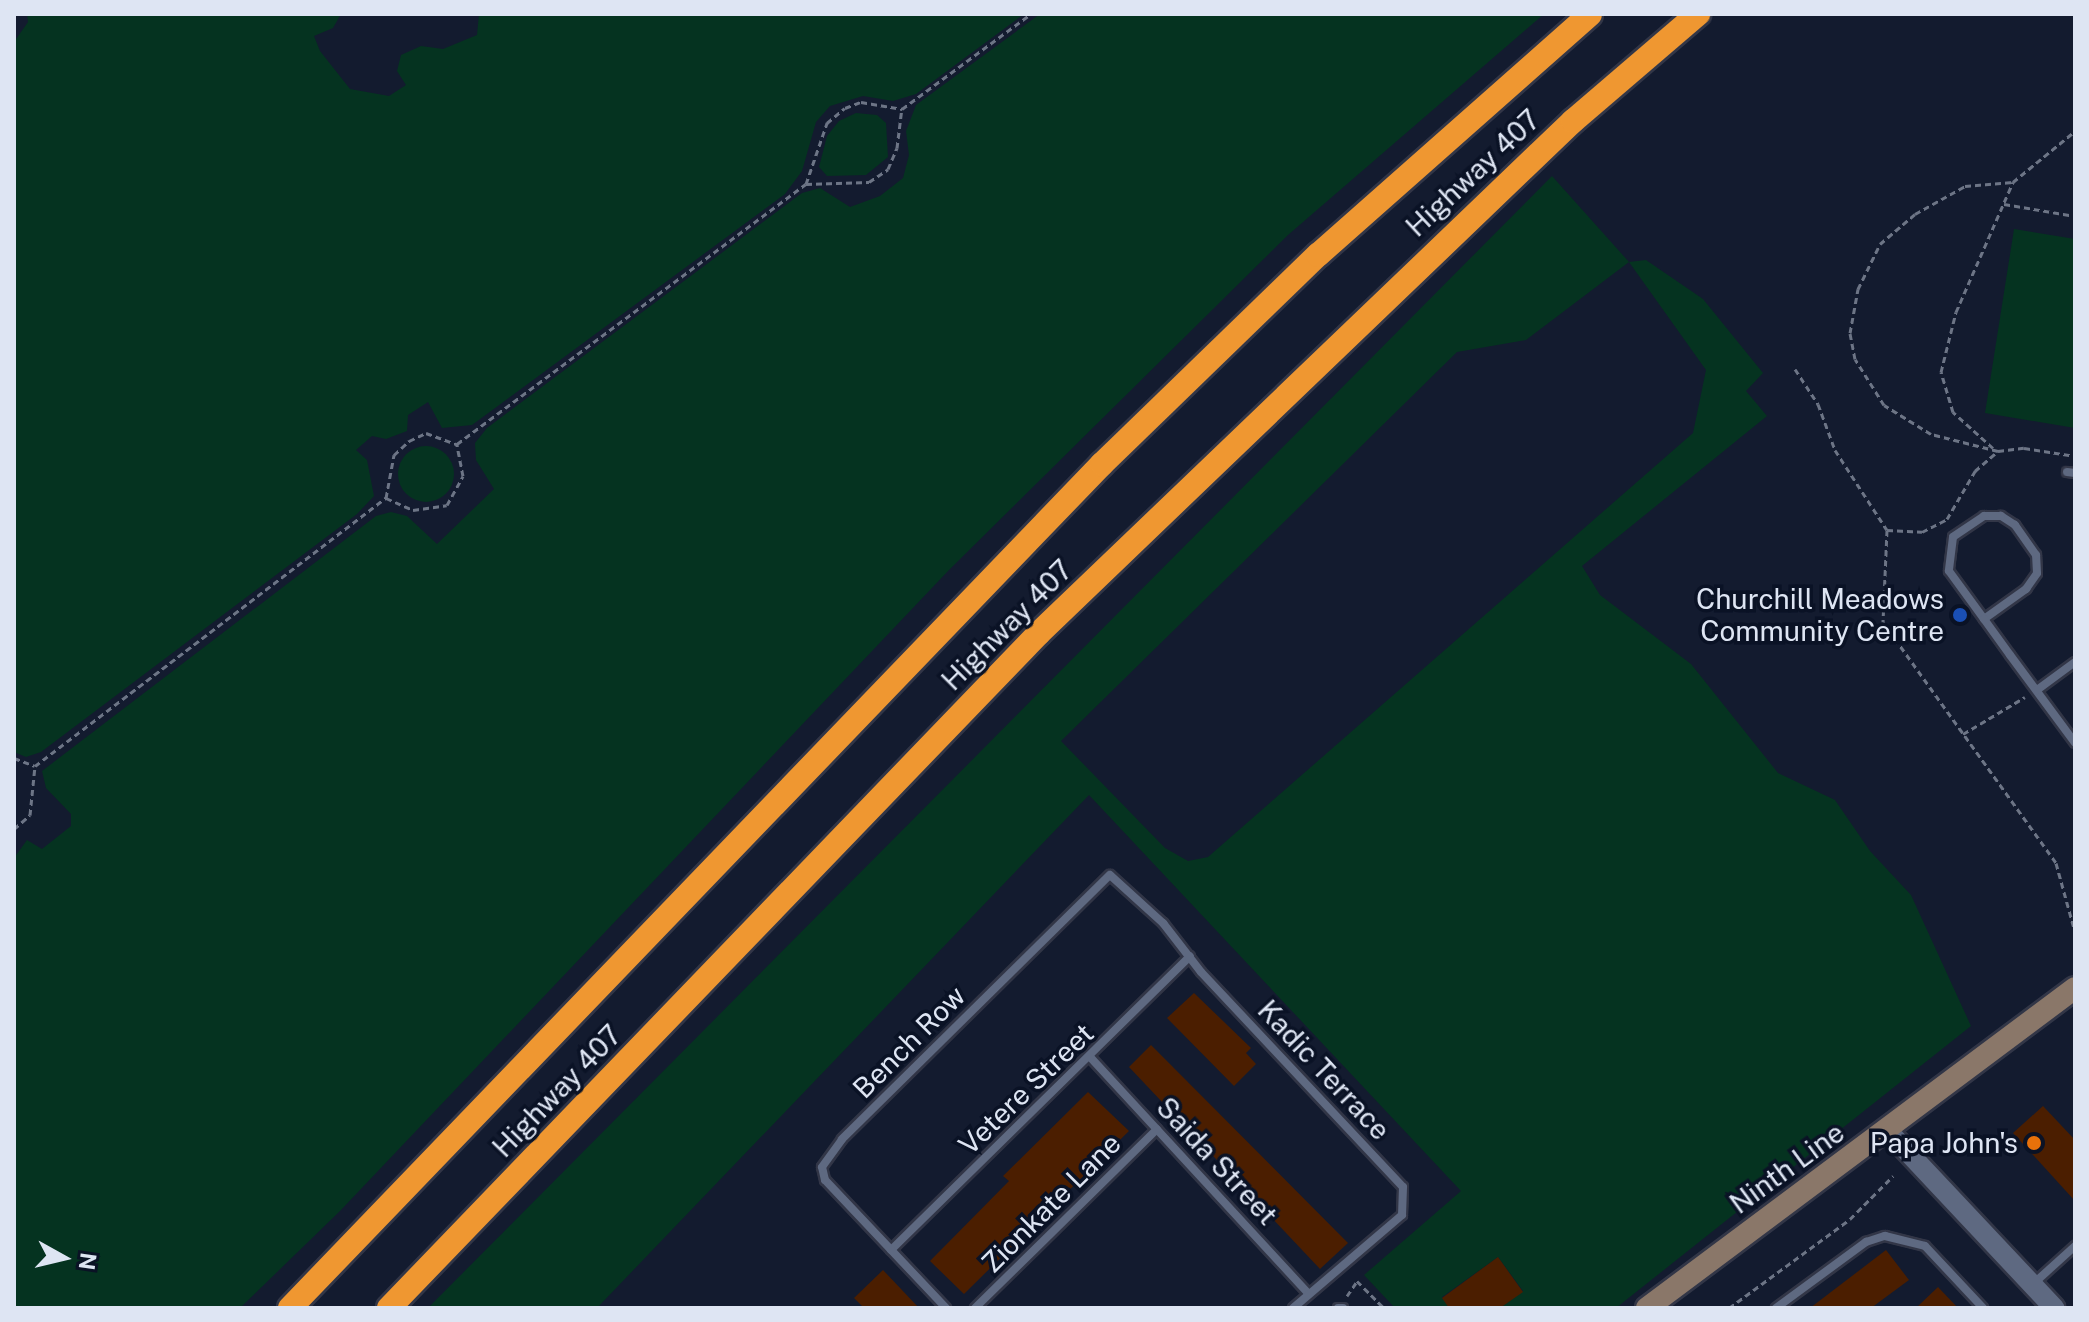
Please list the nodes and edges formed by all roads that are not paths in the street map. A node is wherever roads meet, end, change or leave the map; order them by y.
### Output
1 (1590, 14) edge
2 (1698, 14) edge
3 (1984, 619) junction
4 (2075, 662) edge
5 (2037, 690) junction
6 (2075, 743) edge
7 (1110, 875) joint
8 (1190, 956) junction
9 (2075, 988) edge
10 (1091, 1058) junction
11 (1157, 1129) junction
12 (1888, 1131) junction
13 (2075, 1246) edge
14 (891, 1250) junction
15 (2032, 1285) junction
16 (1309, 1294) junction
17 (290, 1308) edge
18 (389, 1308) edge
19 (946, 1308) edge
20 (975, 1308) edge
21 (1293, 1308) edge
22 (1647, 1308) edge
23 (1776, 1308) edge
24 (1983, 1308) edge
25 (2054, 1308) edge

1 - 17 highway, Highway 407
2 - 18 highway, Highway 407
3 - 3 lane
3 - 5 lane
4 - 5 lane
5 - 6 lane
7 - 8 lane, Kadic Terrace
7 - 14 lane, Bench Row
8 - 10 lane, Vetere Street
8 - 16 lane, Kadic Terrace
9 - 12 main road, Ninth Line
10 - 11 lane, Saida Street
10 - 14 lane, Vetere Street
11 - 16 lane, Saida Street
11 - 20 lane, Zionkate Lane
12 - 15 street
12 - 22 main road, Ninth Line
13 - 15 lane
14 - 19 lane
15 - 25 street
16 - 21 lane, Kadic Terrace
23 - 24 lane

